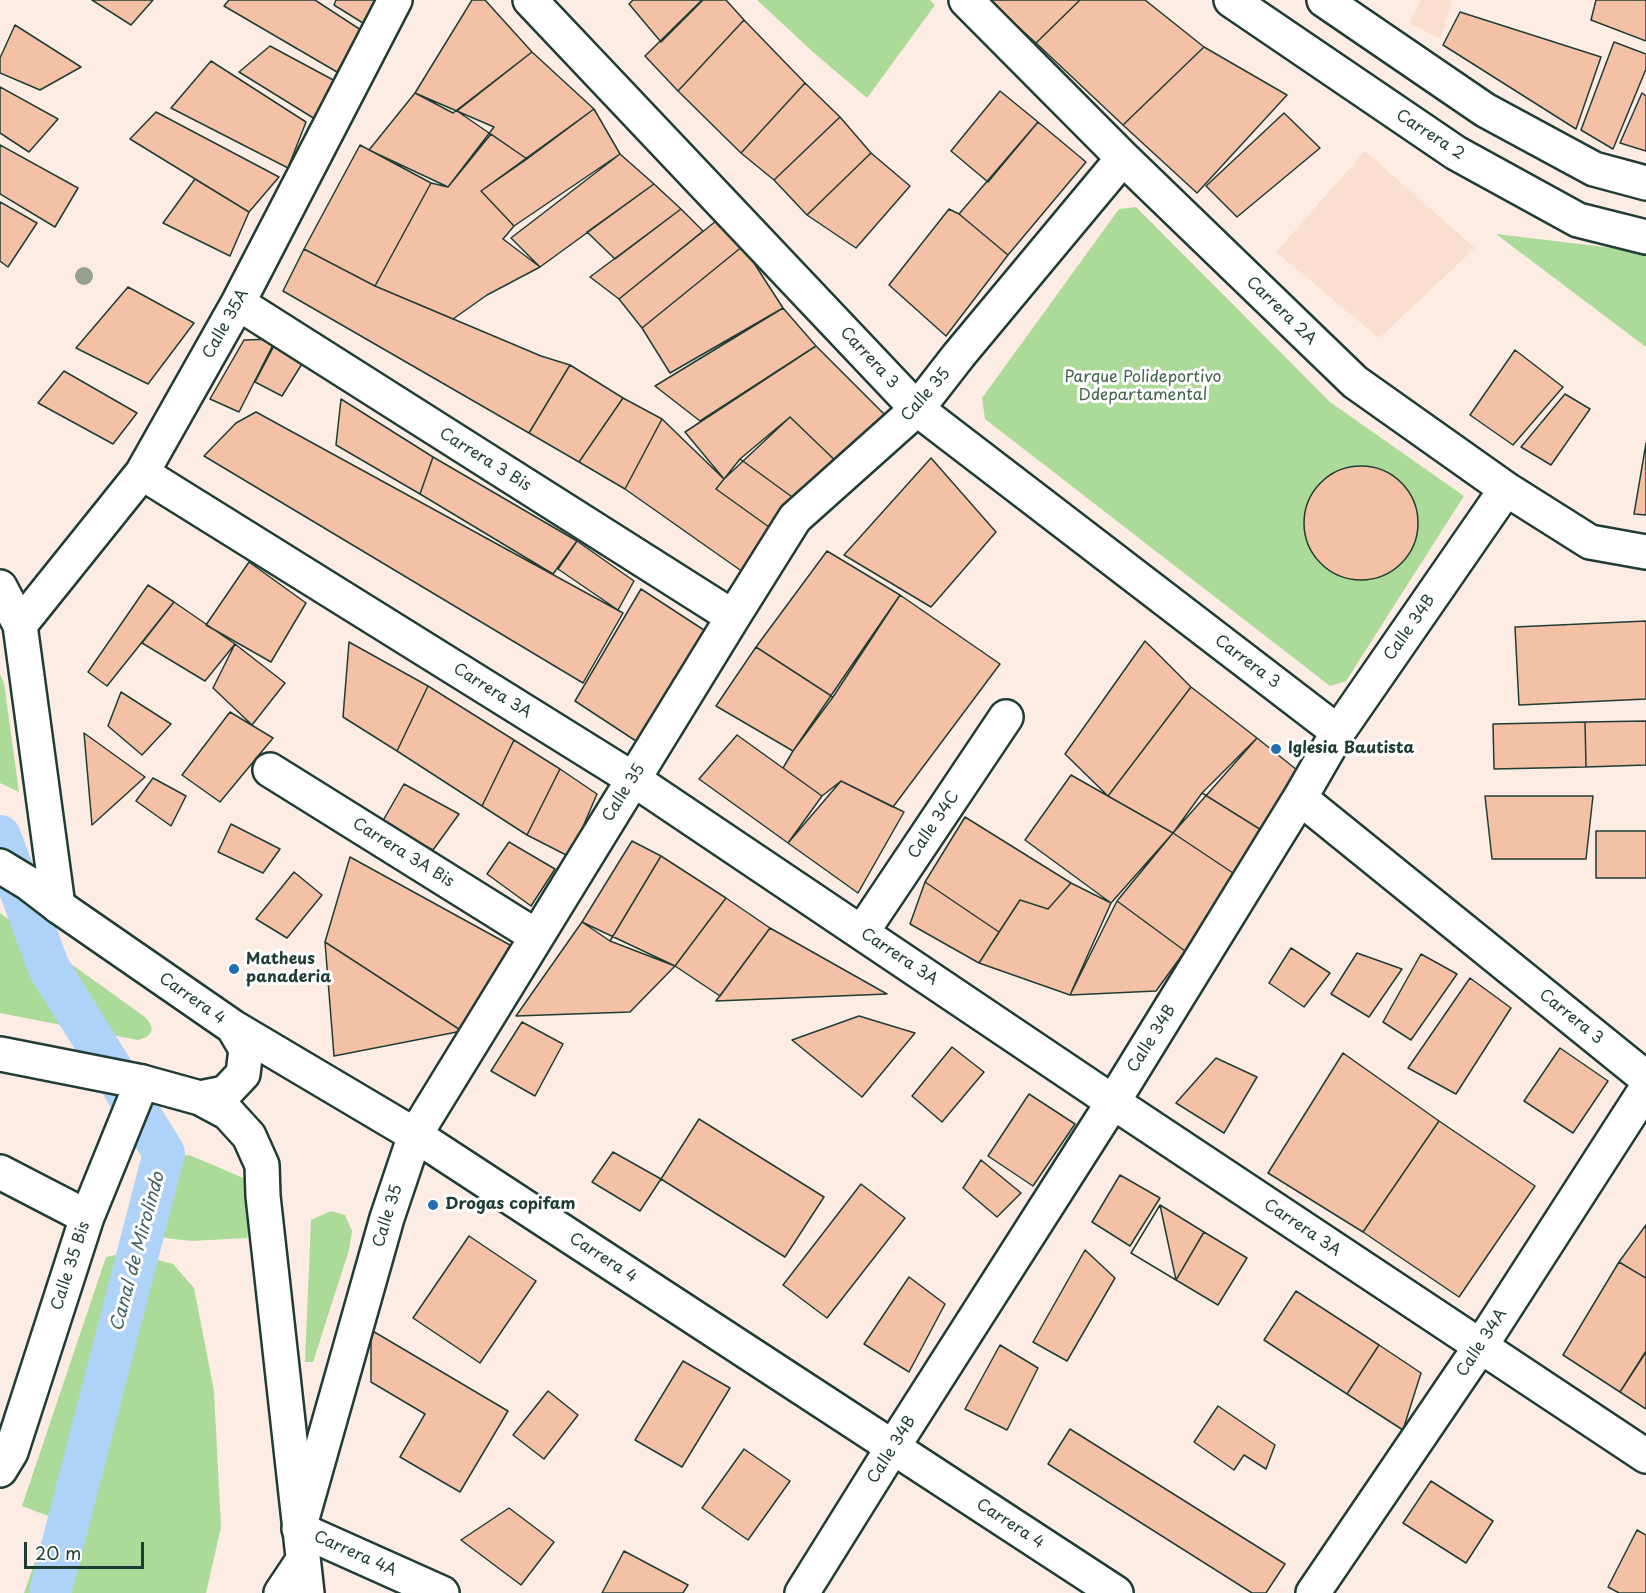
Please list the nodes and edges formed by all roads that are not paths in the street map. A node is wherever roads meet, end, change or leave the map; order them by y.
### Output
1 (395, 0) edge
2 (530, 0) edge
3 (966, 0) edge
4 (1231, 0) edge
5 (1324, 0) edge
6 (1123, 158) junction
7 (1646, 183) edge
8 (1646, 237) edge
9 (238, 303) junction
10 (917, 409) junction
11 (142, 473) junction
12 (1506, 489) junction
13 (1646, 552) edge
14 (0, 587) edge
15 (733, 617) junction
16 (20, 625) junction
17 (1006, 717) dead end
18 (1338, 732) junction
19 (270, 770) dead end
20 (633, 779) junction
21 (1300, 798) junction
22 (0, 866) edge
23 (58, 906) junction
24 (861, 932) junction
25 (536, 936) junction
26 (233, 1027) junction
27 (0, 1054) edge
28 (1646, 1078) edge
29 (136, 1081) junction
30 (1646, 1089) edge
31 (200, 1098) junction
32 (1113, 1102) junction
33 (415, 1135) junction
34 (0, 1172) edge
35 (87, 1217) junction
36 (1480, 1347) junction
37 (893, 1447) junction
38 (1646, 1456) edge
39 (5, 1461) edge
40 (301, 1577) edge
41 (442, 1593) edge
42 (802, 1593) edge
43 (1116, 1593) edge
44 (1313, 1593) edge

1 - 9 street, Calle 35A
2 - 10 street, Carrera 3
3 - 6 street, Carrera 2A
4 - 8 street, Carrera 2
5 - 7 street
6 - 10 street, Calle 35
6 - 12 street, Carrera 2A
9 - 11 street, Calle 35A
9 - 15 street, Carrera 3 Bis
10 - 15 street, Calle 35
10 - 18 street, Carrera 3
11 - 16 street, Calle 35A
11 - 20 street, Carrera 3A
12 - 13 street, Carrera 2A
12 - 18 street, Calle 34B
14 - 16 street
15 - 20 street, Calle 35
16 - 23 street
17 - 24 street, Calle 34C
18 - 21 street, Calle 34B
19 - 25 street, Carrera 3A Bis
20 - 24 street, Carrera 3A
20 - 25 street, Calle 35
21 - 28 street, Carrera 3
21 - 32 street, Calle 34B
22 - 23 street, Carrera 4
23 - 26 street, Carrera 4
24 - 32 street, Carrera 3A
25 - 33 street, Calle 35
26 - 31 street
26 - 33 street, Carrera 4
27 - 29 street
29 - 31 street
29 - 35 street, Calle 35 Bis
30 - 36 street, Calle 34A
31 - 40 street
32 - 36 street, Carrera 3A
32 - 37 street, Calle 34B
33 - 37 street, Carrera 4
33 - 40 street, Calle 35
34 - 35 street
35 - 39 street, Calle 35 Bis
36 - 38 street, Carrera 3A
36 - 44 street, Calle 34A
37 - 42 street, Calle 34B
37 - 43 street, Carrera 4
40 - 41 street, Carrera 4A

